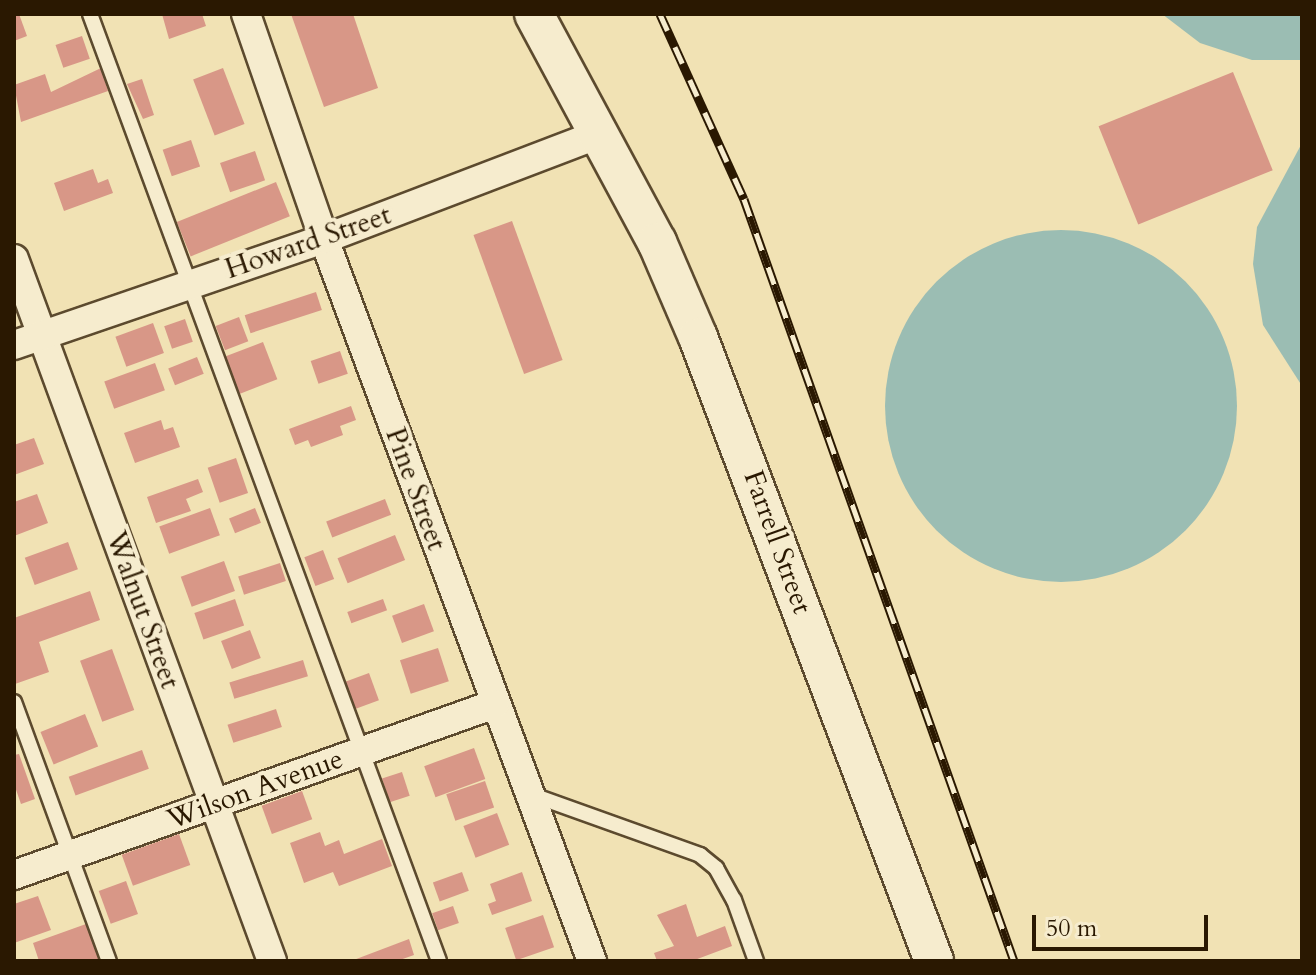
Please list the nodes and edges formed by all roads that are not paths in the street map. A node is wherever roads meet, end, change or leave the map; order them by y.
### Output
1 (90, 14) edge
2 (246, 14) edge
3 (534, 14) edge
4 (601, 133) junction
5 (324, 239) junction
6 (14, 259) edge
7 (188, 283) junction
8 (43, 334) junction
9 (14, 345) edge
10 (14, 702) edge
11 (495, 704) junction
12 (361, 751) junction
13 (529, 794) junction
14 (213, 804) junction
15 (70, 855) junction
16 (14, 875) edge
17 (109, 961) edge
18 (272, 961) edge
19 (439, 961) edge
20 (592, 961) edge
21 (756, 961) edge
22 (934, 961) edge

1 - 7 lane
2 - 5 street, Pine Street
3 - 4 main road, Farrell Street
4 - 5 street, Howard Street
4 - 22 main road, Farrell Street
5 - 7 street, Howard Street
5 - 11 street, Pine Street
6 - 8 street, Walnut Street
7 - 8 street, Howard Street
7 - 12 lane
8 - 9 street, Howard Street
8 - 14 street, Walnut Street
10 - 15 lane
11 - 12 street, Wilson Avenue
11 - 13 street, Pine Street
12 - 14 street, Wilson Avenue
12 - 19 lane
13 - 20 street, Pine Street
13 - 21 lane
14 - 15 street, Wilson Avenue
14 - 18 street, Walnut Street
15 - 16 street, Wilson Avenue
15 - 17 lane

